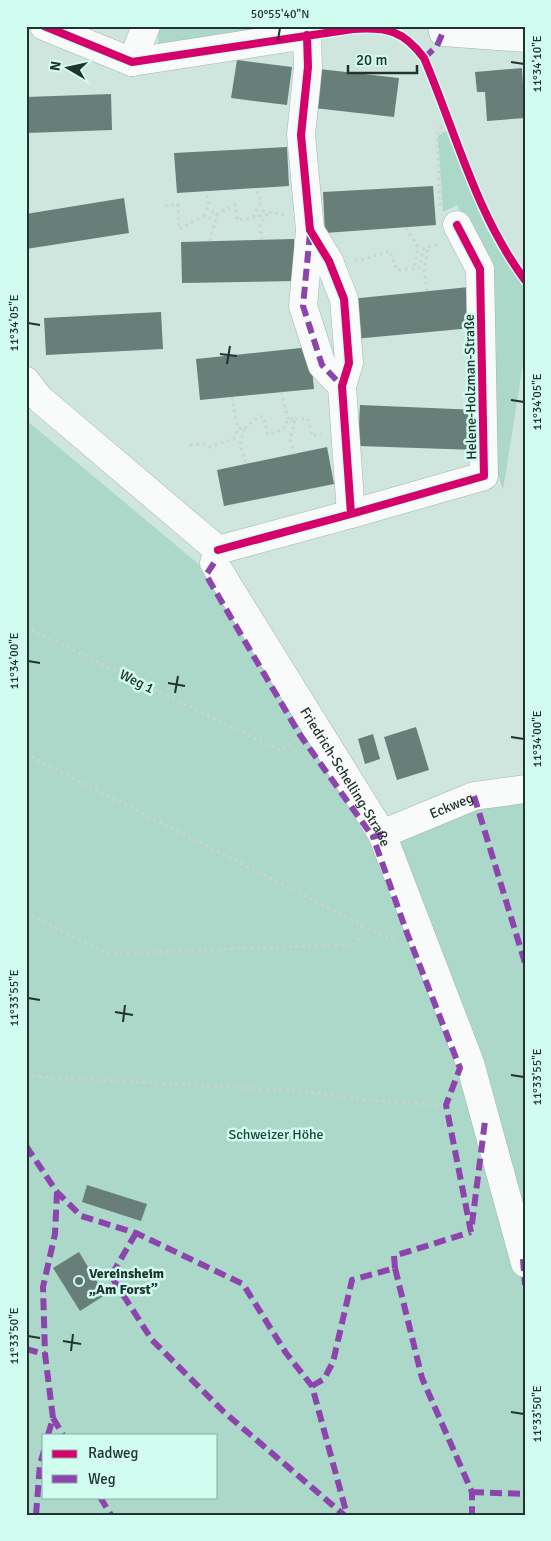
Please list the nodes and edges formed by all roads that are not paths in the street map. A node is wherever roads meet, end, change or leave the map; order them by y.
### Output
1 (44, 26) edge
2 (146, 26) edge
3 (442, 29) edge
4 (525, 38) edge
5 (132, 62) junction
6 (300, 223) junction
7 (453, 226) road end
8 (26, 381) edge
9 (342, 386) junction
10 (351, 514) junction
11 (216, 556) junction
12 (525, 789) edge
13 (382, 834) junction
14 (525, 1263) edge

1 - 5 street
2 - 5 street
3 - 4 street
5 - 6 street
6 - 9 street
6 - 9 street
7 - 10 street, Helene-Holzman-Straße
8 - 11 street, Friedrich-Schelling-Straße
9 - 10 street
10 - 11 street, Helene-Holzman-Straße
11 - 13 street, Friedrich-Schelling-Straße
12 - 13 street, Eckweg
13 - 14 street, Friedrich-Schelling-Straße

